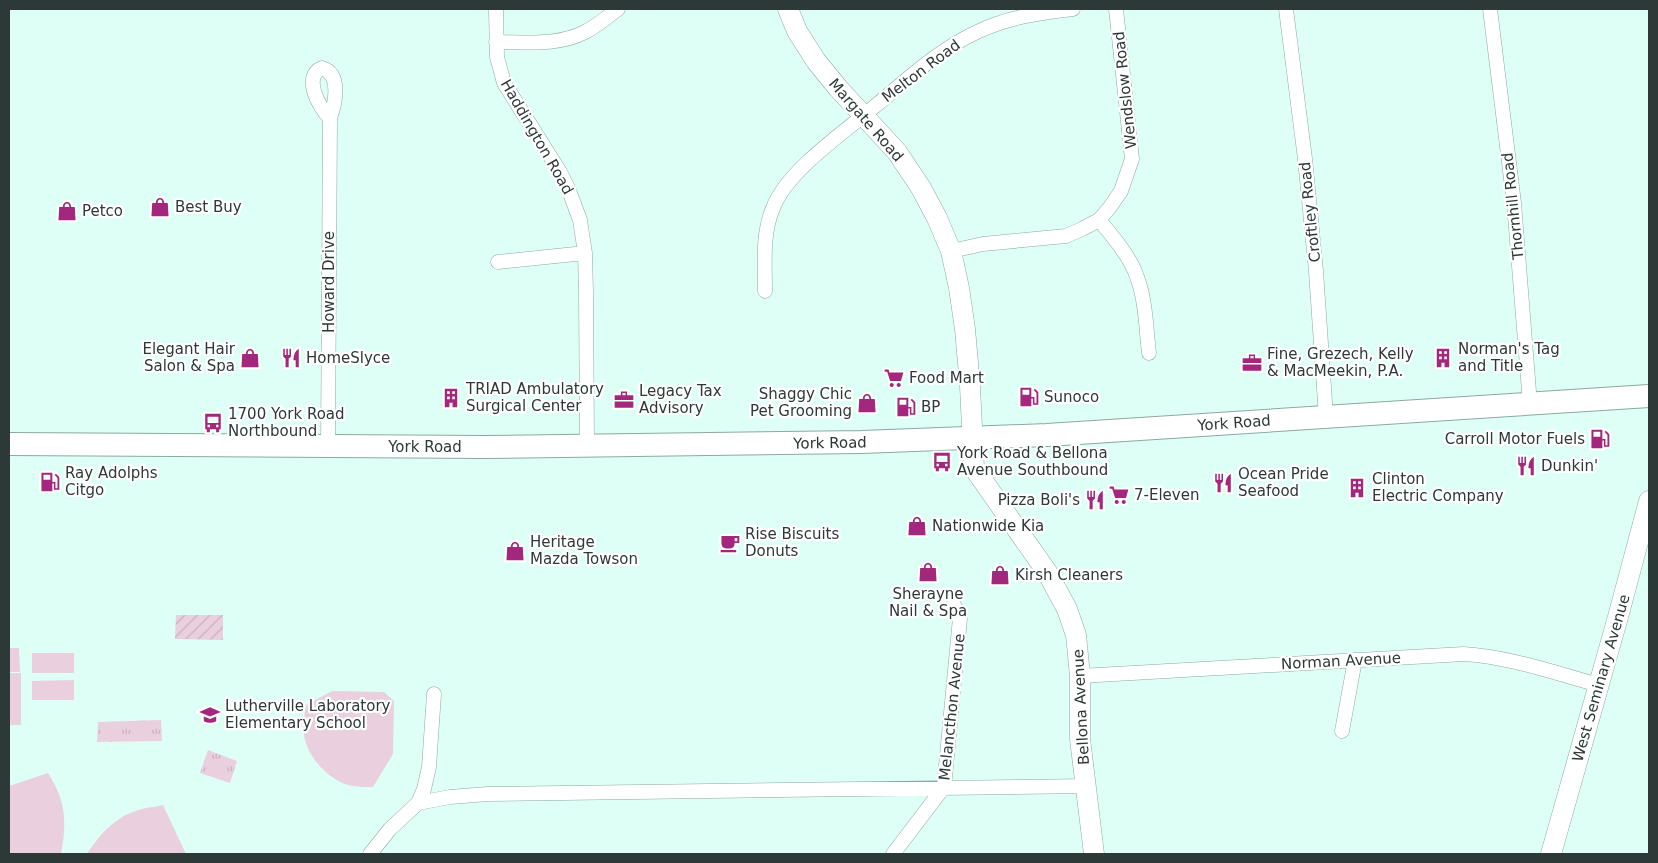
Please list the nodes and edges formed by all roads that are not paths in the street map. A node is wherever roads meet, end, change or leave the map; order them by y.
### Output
1 (496, 9) edge
2 (618, 9) edge
3 (788, 9) edge
4 (1073, 9) edge
5 (1116, 9) edge
6 (1286, 9) edge
7 (1490, 9) edge
8 (496, 42) junction
9 (864, 115) junction
10 (330, 118) dead end
11 (1099, 220) junction
12 (951, 251) junction
13 (584, 253) junction
14 (498, 262) dead end
15 (765, 291) dead end
16 (1149, 353) dead end
17 (1649, 396) edge
18 (1530, 404) junction
19 (1326, 417) junction
20 (972, 438) junction
21 (9, 444) edge
22 (587, 445) junction
23 (328, 446) junction
24 (1649, 501) edge
25 (954, 605) dead end
26 (1354, 660) junction
27 (1080, 676) junction
28 (1599, 685) junction
29 (434, 694) dead end
30 (1342, 730) dead end
31 (1087, 786) junction
32 (944, 787) junction
33 (418, 802) junction
34 (370, 854) edge
35 (893, 854) edge
36 (1094, 854) edge
37 (1551, 854) edge

1 - 8 street, Haddington Road
2 - 8 street
3 - 9 street, Margate Road
4 - 9 street, Melton Road
5 - 11 street, Wendslow Road
6 - 19 street, Croftley Road
7 - 18 street, Thornhill Road
8 - 13 street, Haddington Road
9 - 12 street, Margate Road
9 - 15 street, Melton Road
10 - 23 street, Howard Drive
11 - 12 street, Wendslow Road
11 - 16 street
12 - 20 street, Margate Road
13 - 14 street
13 - 22 street, Haddington Road
17 - 18 main road, York Road
18 - 19 main road, York Road
19 - 20 main road, York Road
20 - 22 main road, York Road
20 - 27 street, Bellona Avenue
21 - 23 main road, York Road
22 - 23 main road, York Road
24 - 28 street, West Seminary Avenue
25 - 32 street, Melancthon Avenue
26 - 27 street, Norman Avenue
26 - 28 street, Norman Avenue
26 - 30 street
27 - 31 street, Bellona Avenue
28 - 37 street, West Seminary Avenue
29 - 33 street
31 - 32 street
31 - 36 street, Bellona Avenue
32 - 33 street
32 - 35 street, Melancthon Avenue
33 - 34 street

